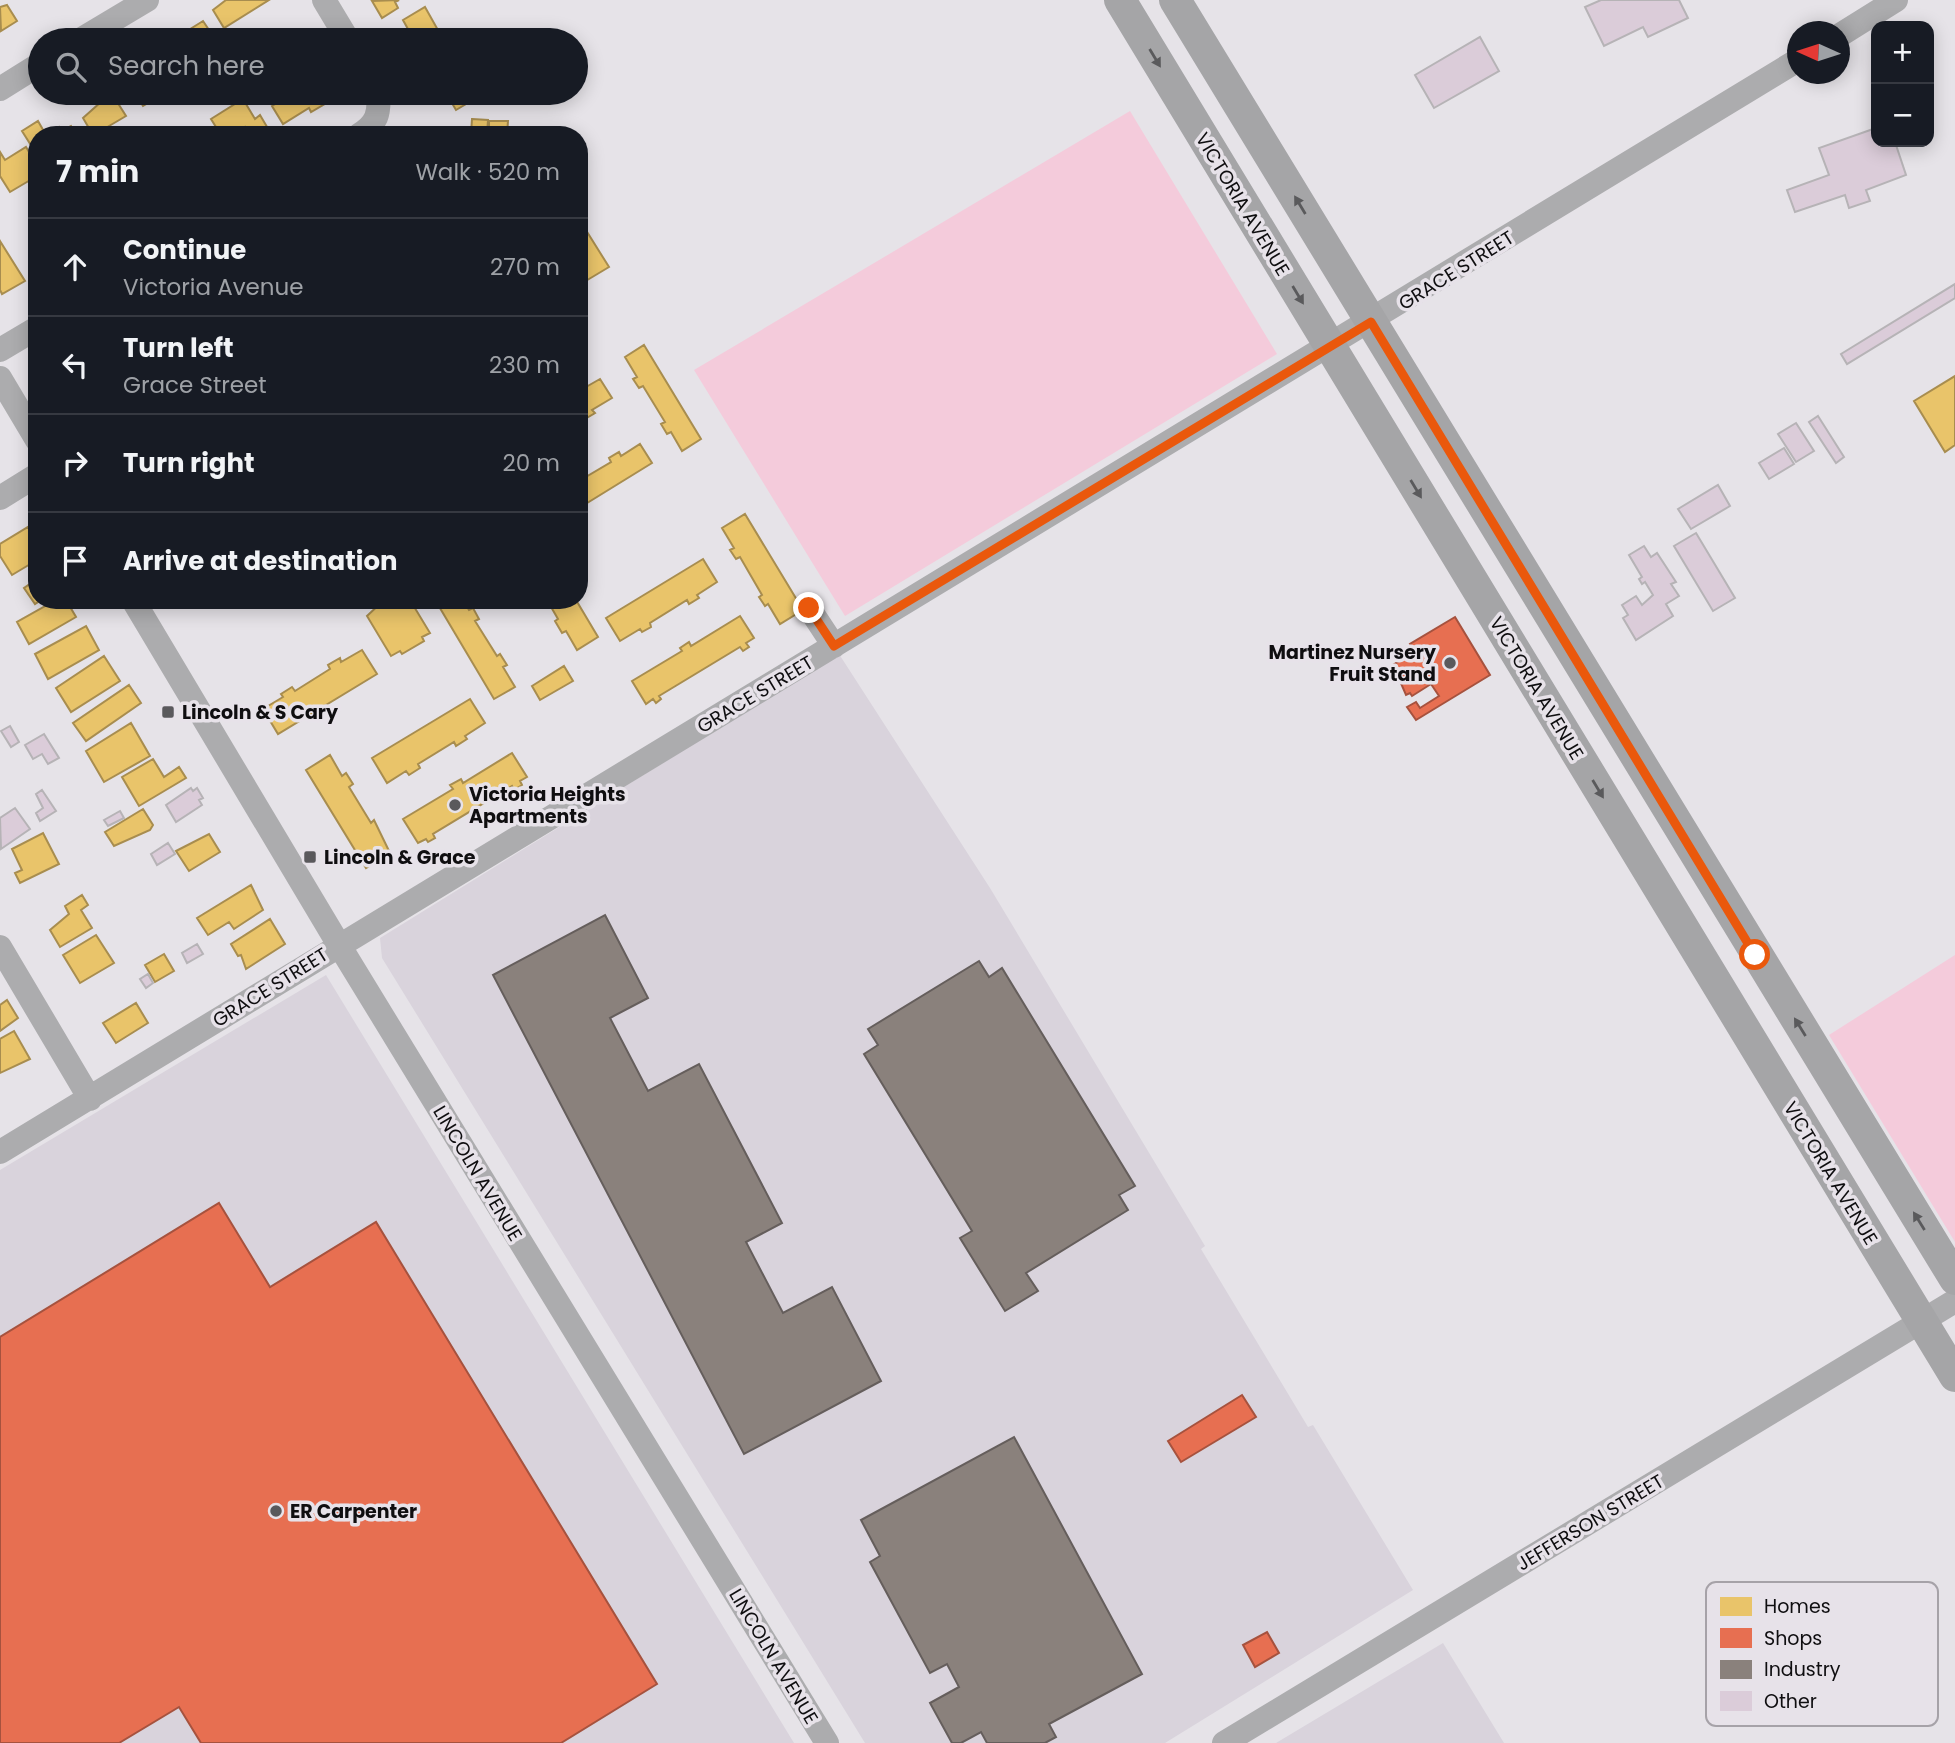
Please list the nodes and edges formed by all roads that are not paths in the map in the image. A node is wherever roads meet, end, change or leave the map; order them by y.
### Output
1 (147, 0) edge
2 (324, 0) edge
3 (1120, 0) edge
4 (1175, 0) edge
5 (1896, 0) edge
6 (100, 28) edge
7 (341, 28) edge
8 (1850, 28) edge
9 (1787, 67) edge
10 (28, 72) edge
11 (0, 89) edge
12 (378, 105) edge
13 (372, 126) edge
14 (1371, 322) junction
15 (28, 333) edge
16 (1329, 346) junction
17 (0, 350) edge
18 (0, 377) edge
19 (28, 425) edge
20 (28, 481) edge
21 (0, 498) edge
22 (809, 608) dead end
23 (138, 609) edge
24 (834, 646) junction
25 (339, 945) junction
26 (0, 947) edge
27 (90, 1099) junction
28 (0, 1152) edge
29 (1955, 1279) edge
30 (1955, 1301) edge
31 (1921, 1321) junction
32 (1955, 1376) edge
33 (827, 1743) edge
34 (1224, 1743) edge

1 - 6 street
2 - 7 street
3 -> 16 main road, VICTORIA AVENUE
14 -> 4 main road
5 - 8 street
9 - 14 street, GRACE STREET
10 - 11 street
12 - 13 street
14 - 16 street, GRACE STREET
29 -> 14 main road
15 - 17 street
16 - 24 street, GRACE STREET
16 -> 31 main road, VICTORIA AVENUE
18 - 19 street
20 - 21 street
22 - 24 street
23 - 25 street, LINCOLN AVENUE
24 - 25 street, GRACE STREET
25 - 27 street, GRACE STREET
25 - 33 street, LINCOLN AVENUE
26 - 27 street
27 - 28 street, GRACE STREET
30 - 31 street, JEFFERSON STREET
31 - 32 main road, VICTORIA AVENUE
31 - 34 street, JEFFERSON STREET

